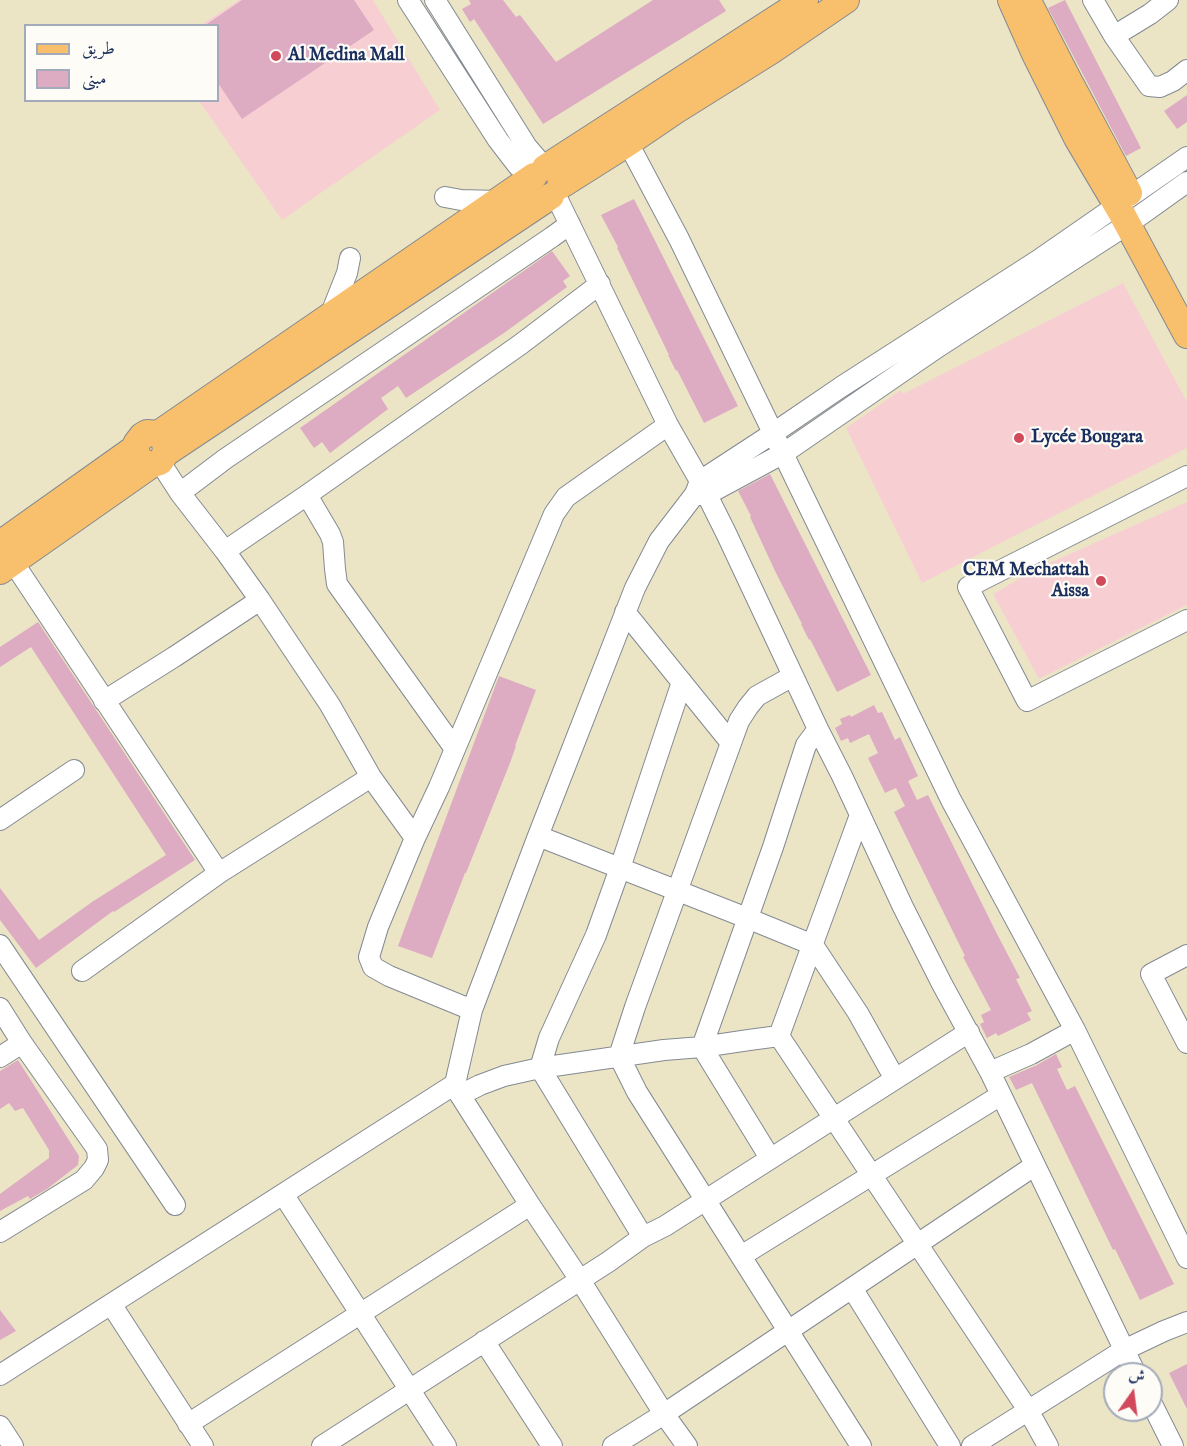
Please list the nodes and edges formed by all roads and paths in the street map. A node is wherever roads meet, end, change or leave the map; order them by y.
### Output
1 (408, 0) edge
2 (435, 0) edge
3 (805, 0) edge
4 (846, 0) edge
5 (1093, 0) edge
6 (1168, 0) edge
7 (1024, 3) edge
8 (1114, 36) junction
9 (1187, 70) edge
10 (628, 143) junction
11 (1187, 157) edge
12 (1187, 182) edge
13 (549, 184) junction
14 (445, 197) dead end
15 (498, 201) junction
16 (1129, 210) junction
17 (570, 224) junction
18 (350, 258) dead end
19 (600, 284) junction
20 (1187, 308) edge
21 (330, 316) junction
22 (1187, 335) edge
23 (668, 425) junction
24 (772, 434) junction
25 (154, 452) junction
26 (784, 453) junction
27 (1187, 476) edge
28 (700, 490) junction
29 (180, 493) junction
30 (307, 495) junction
31 (225, 551) junction
32 (4, 559) edge
33 (260, 600) junction
34 (625, 612) junction
35 (1187, 620) edge
36 (793, 676) junction
37 (682, 682) junction
38 (104, 701) junction
39 (818, 729) junction
40 (731, 743) junction
41 (455, 749) junction
42 (74, 770) dead end
43 (371, 777) junction
44 (860, 815) junction
45 (0, 820) edge
46 (538, 836) junction
47 (415, 838) junction
48 (621, 868) junction
49 (219, 873) junction
50 (678, 891) junction
51 (747, 918) junction
52 (0, 945) edge
53 (813, 945) junction
54 (1187, 955) edge
55 (82, 971) dead end
56 (0, 1008) edge
57 (472, 1010) junction
58 (1075, 1030) junction
59 (969, 1032) junction
60 (779, 1036) junction
61 (1187, 1042) edge
62 (22, 1043) junction
63 (702, 1047) junction
64 (619, 1056) junction
65 (0, 1057) edge
66 (540, 1068) junction
67 (990, 1072) junction
68 (895, 1079) junction
69 (457, 1090) junction
70 (1001, 1095) junction
71 (833, 1118) junction
72 (770, 1158) junction
73 (1034, 1166) junction
74 (871, 1175) junction
75 (283, 1194) junction
76 (705, 1200) junction
77 (175, 1205) dead end
78 (530, 1205) junction
79 (0, 1232) edge
80 (643, 1237) junction
81 (917, 1244) junction
82 (741, 1256) junction
83 (1187, 1258) edge
84 (580, 1280) junction
85 (852, 1288) junction
86 (111, 1304) junction
87 (360, 1314) junction
88 (1187, 1322) edge
89 (788, 1331) junction
90 (484, 1341) junction
91 (1124, 1350) junction
92 (1130, 1362) edge
93 (0, 1375) edge
94 (410, 1389) junction
95 (1028, 1410) junction
96 (664, 1414) junction
97 (1161, 1422) edge
98 (188, 1424) junction
99 (0, 1426) edge
100 (13, 1446) edge
101 (203, 1446) edge
102 (322, 1446) edge
103 (446, 1446) edge
104 (552, 1446) edge
105 (613, 1446) edge
106 (687, 1446) edge
107 (861, 1446) edge
108 (950, 1446) edge
109 (972, 1446) edge
110 (1048, 1446) edge
111 (1173, 1446) edge

1 - 13 street
2 - 13 street
3 - 13 main road
4 - 10 main road
5 - 8 street
6 - 8 street
7 - 16 main road
8 - 9 street
10 - 13 main road
10 - 24 street
11 - 16 street
12 - 16 street
13 - 15 main road
13 - 17 street
13 - 25 main road
14 - 15 street
15 - 21 main road
16 - 20 main road
16 - 22 main road
16 - 24 street
16 - 26 street
17 - 19 street
17 - 29 street
18 - 21 street
19 - 23 street
19 - 30 street
21 - 25 main road
23 - 28 street
23 - 41 street
24 - 26 street
24 - 28 street
25 - 29 street
25 - 32 main road
26 - 28 street
26 - 58 street
27 - 35 street
28 - 34 street
28 - 36 street
29 - 31 street
30 - 31 street
30 - 41 street
31 - 33 street
32 - 38 street
33 - 38 street
33 - 43 street
34 - 37 street
34 - 46 street
36 - 39 street
36 - 40 street
37 - 40 street
37 - 48 street
38 - 49 street
39 - 44 street
39 - 51 street
40 - 50 street
41 - 47 street
42 - 45 street
43 - 47 street
43 - 49 street
44 - 53 street
44 - 59 street
46 - 48 street
46 - 57 street
47 - 57 street
48 - 50 street
48 - 66 street
49 - 55 street
50 - 51 street
50 - 64 street
51 - 53 street
51 - 63 street
52 - 77 street
53 - 60 street
53 - 68 street
54 - 61 street
56 - 62 street
57 - 69 street
58 - 67 street
58 - 83 street
59 - 67 street
59 - 68 street
60 - 63 street
60 - 71 street
62 - 65 street
62 - 79 street
63 - 64 street
63 - 72 street
64 - 66 street
64 - 76 street
66 - 69 street
66 - 80 street
67 - 70 street
68 - 71 street
69 - 75 street
69 - 78 street
70 - 73 street
70 - 74 street
71 - 72 street
71 - 74 street
72 - 76 street
73 - 81 street
73 - 91 street
74 - 81 street
74 - 82 street
75 - 86 street
75 - 87 street
76 - 80 street
76 - 82 street
78 - 84 street
78 - 87 street
80 - 84 street
81 - 85 street
81 - 95 street
82 - 89 street
84 - 90 street
84 - 96 street
85 - 89 street
85 - 108 street
86 - 93 street
86 - 98 street
87 - 94 street
87 - 98 street
88 - 91 street
89 - 96 street
89 - 107 street
90 - 94 street
90 - 104 street
91 - 92 street
91 - 95 street
94 - 102 street
94 - 103 street
95 - 109 street
95 - 110 street
96 - 105 street
96 - 106 street
97 - 111 street
98 - 101 street
99 - 100 street

